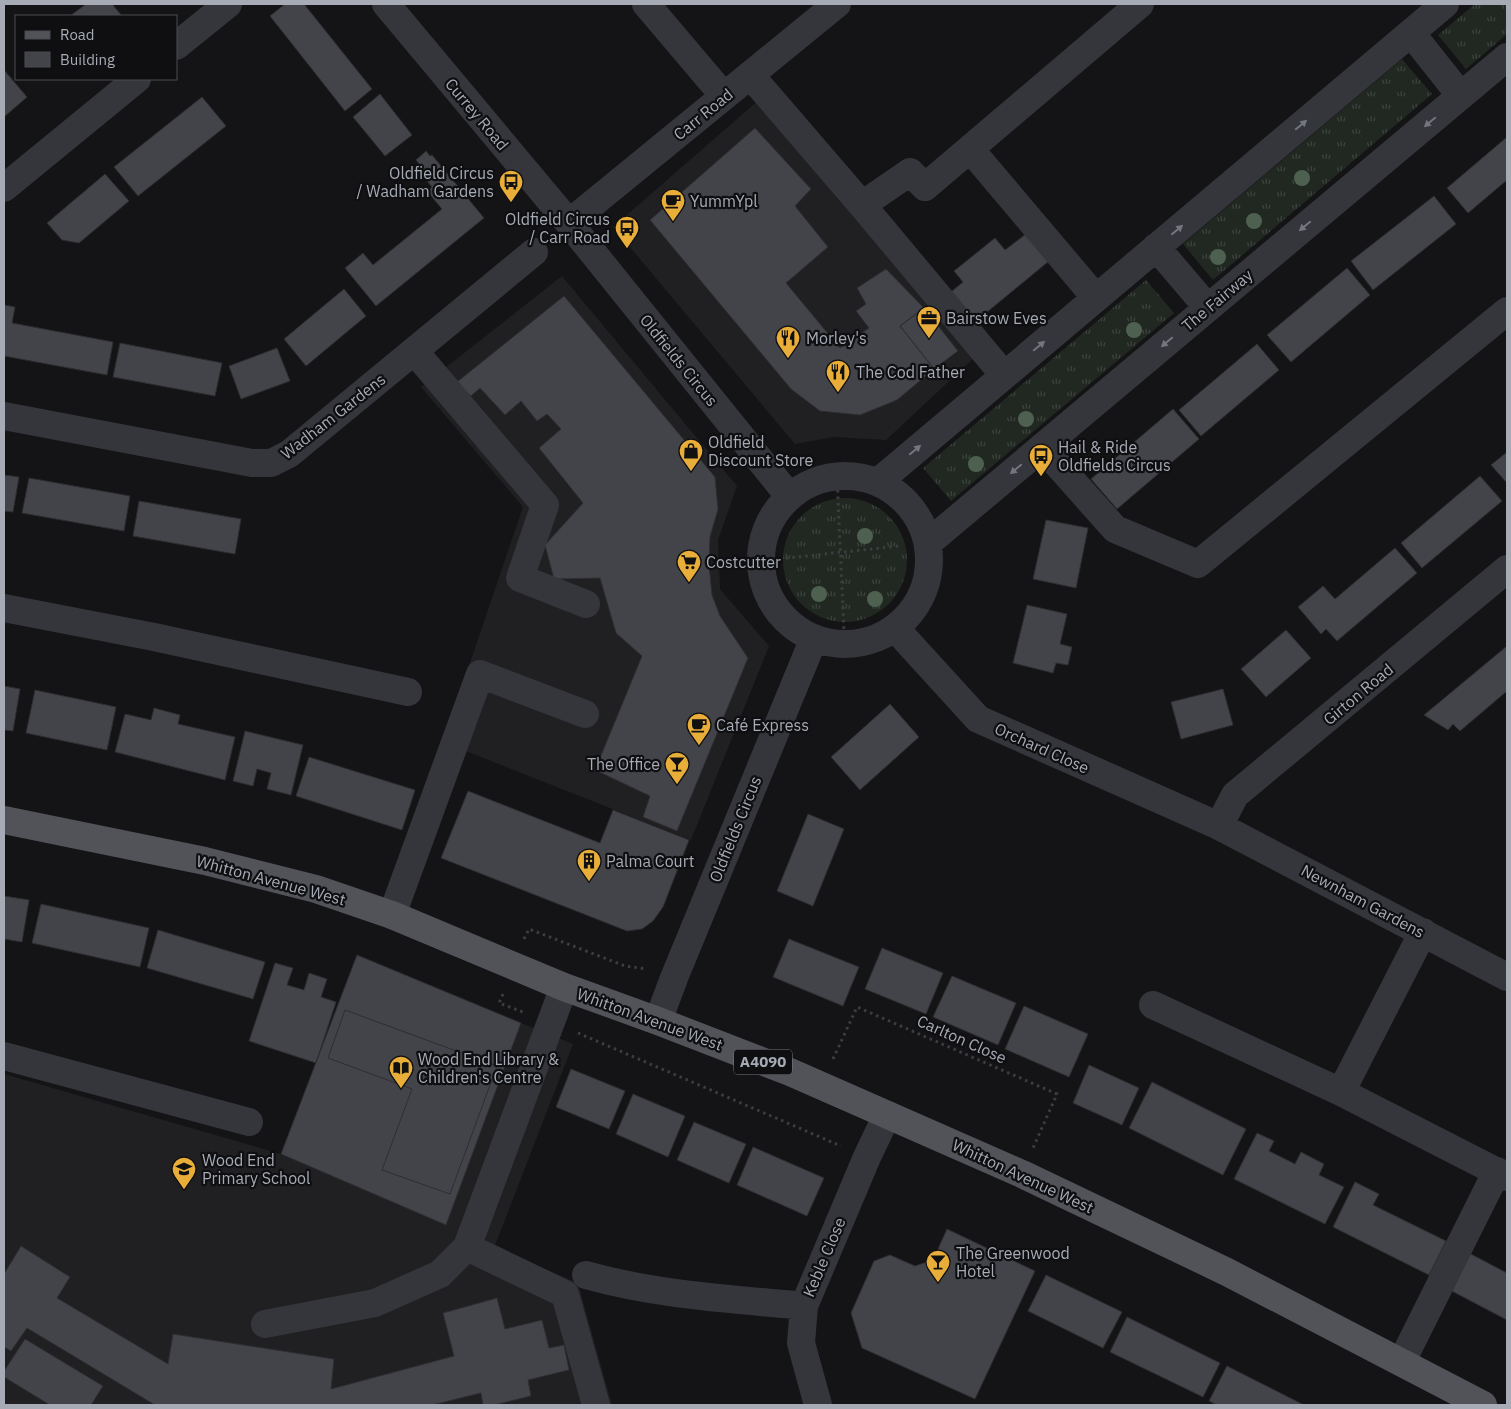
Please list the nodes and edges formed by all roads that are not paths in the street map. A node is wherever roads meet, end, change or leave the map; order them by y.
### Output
1 (228, 4) edge
2 (386, 4) edge
3 (646, 4) edge
4 (837, 4) edge
5 (1140, 4) edge
6 (1445, 4) edge
7 (1410, 33) junction
8 (178, 44) edge
9 (1507, 57) edge
10 (751, 76) junction
11 (135, 80) edge
12 (724, 96) junction
13 (1461, 96) junction
14 (970, 149) junction
15 (4, 188) edge
16 (862, 205) junction
17 (569, 223) junction
18 (1156, 247) junction
19 (534, 252) dead end
20 (1096, 298) junction
21 (1208, 308) junction
22 (1507, 311) edge
23 (415, 352) junction
24 (1004, 375) junction
25 (4, 416) edge
26 (1042, 447) junction
27 (878, 482) junction
28 (789, 496) junction
29 (928, 543) junction
30 (1507, 569) edge
31 (586, 604) dead end
32 (4, 608) edge
33 (895, 628) junction
34 (814, 638) junction
35 (408, 692) dead end
36 (585, 714) dead end
37 (4, 820) edge
38 (1219, 826) junction
39 (392, 915) junction
40 (1423, 932) junction
41 (1507, 977) edge
42 (564, 987) junction
43 (1153, 1005) dead end
44 (658, 1020) junction
45 (4, 1056) edge
46 (1340, 1092) junction
47 (888, 1115) junction
48 (250, 1122) dead end
49 (1502, 1174) edge
50 (467, 1247) junction
51 (586, 1275) dead end
52 (804, 1306) junction
53 (265, 1324) dead end
54 (1402, 1361) junction
55 (596, 1405) edge
56 (818, 1405) edge
57 (1483, 1405) edge

1 - 8 street
2 - 17 street, Currey Road
3 - 12 street
4 - 10 street, Carr Road
5 - 14 street
6 - 7 street
7 - 13 street
18 -> 7 street
9 - 13 street, The Fairway
10 - 12 street, Carr Road
10 - 16 street
11 - 15 street
12 - 17 street, Carr Road
13 -> 21 street, The Fairway
14 - 16 street
14 - 20 street
16 - 24 street
17 - 28 street, Oldfields Circus
18 - 20 street
18 - 21 street
19 - 23 street, Wadham Gardens
24 -> 20 street
21 -> 26 street, The Fairway
22 - 26 street
23 - 25 street, Wadham Gardens
23 - 31 street
27 -> 24 street
26 -> 29 street, The Fairway
27 - 28 street
27 - 29 street
28 - 34 street
29 - 33 street
30 - 38 street, Girton Road
32 - 35 street
33 - 34 street
33 - 38 street, Orchard Close
34 - 44 street, Oldfields Circus
36 - 39 street
37 - 39 main road, Whitton Avenue West / A4090
38 - 40 street, Newnham Gardens
39 - 42 main road, Whitton Avenue West / A4090
40 - 41 street, Newnham Gardens
40 - 46 street
42 - 44 main road, Whitton Avenue West / A4090
42 - 50 street
43 - 46 street
44 - 47 main road, Whitton Avenue West / A4090
45 - 48 street
46 - 49 street
47 - 52 street, Keble Close
47 - 54 main road, Whitton Avenue West / A4090
49 - 54 street
50 - 53 street
50 - 55 street
51 - 52 street
52 - 56 street, Keble Close
54 - 57 main road, Whitton Avenue West / A4090

